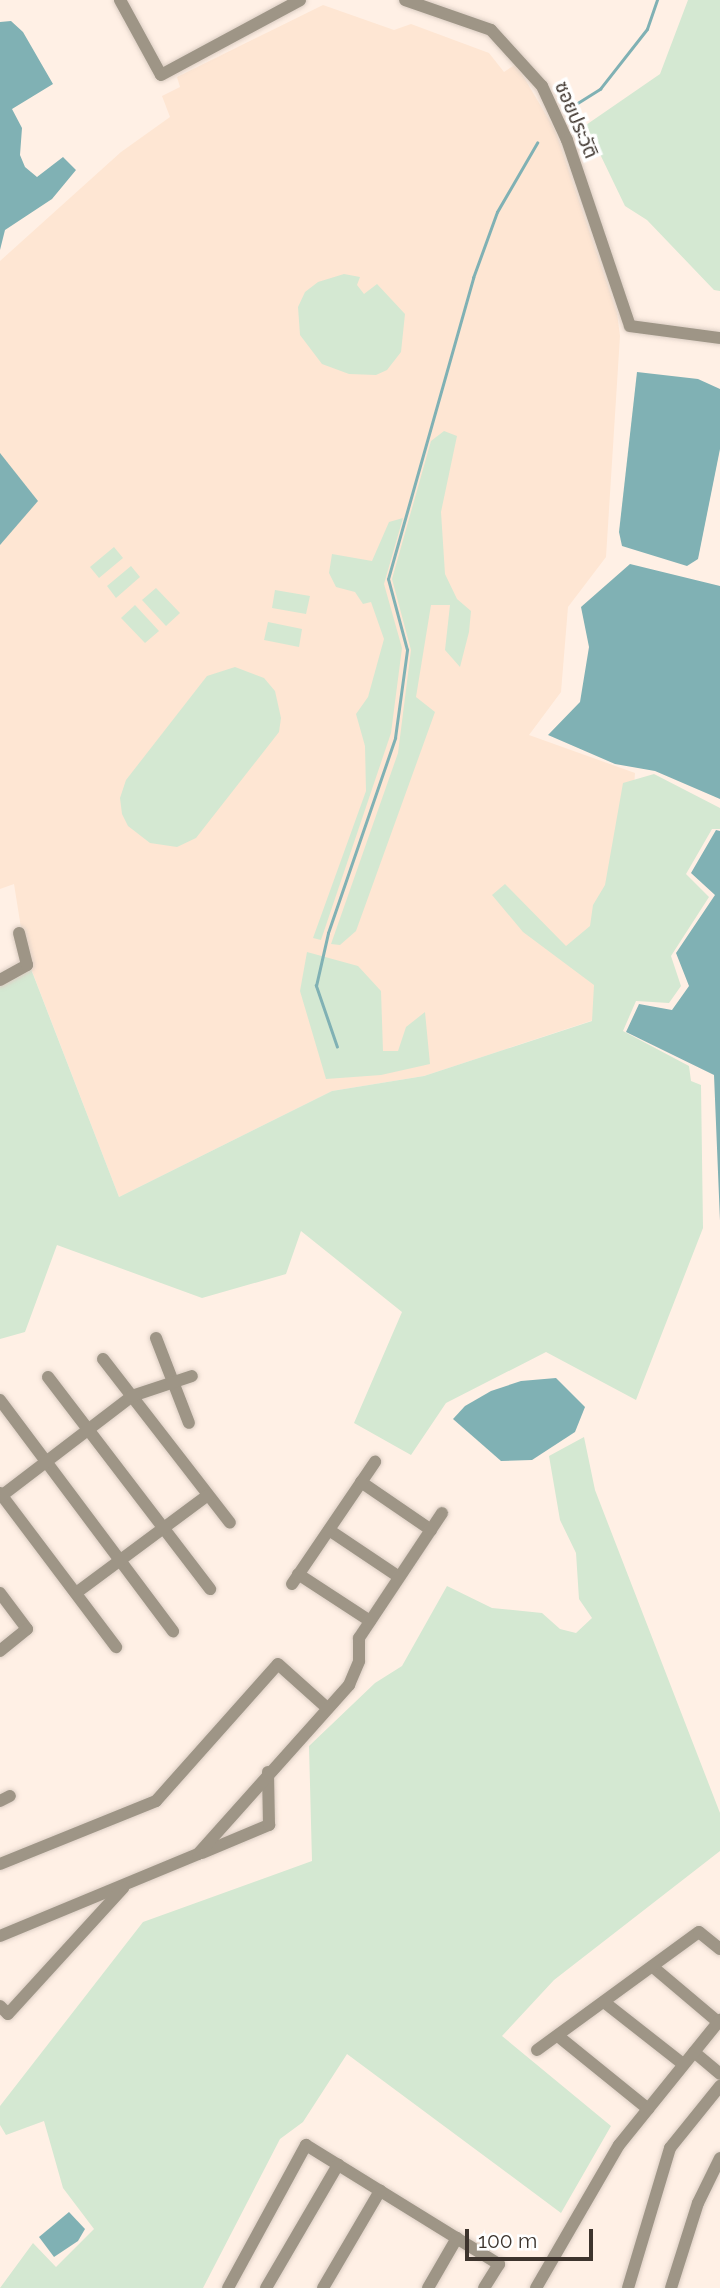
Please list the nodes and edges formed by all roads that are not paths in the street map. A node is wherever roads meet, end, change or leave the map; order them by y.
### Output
1 (120, 0) edge
2 (300, 0) edge
3 (405, 0) edge
4 (720, 338) edge
5 (19, 933) dead end
6 (0, 980) edge
7 (156, 1338) dead end
8 (103, 1359) dead end
9 (192, 1376) dead end
10 (48, 1377) dead end
11 (173, 1382) junction
12 (132, 1396) junction
13 (0, 1400) edge
14 (189, 1423) dead end
15 (89, 1429) junction
16 (47, 1461) junction
17 (375, 1462) dead end
18 (361, 1482) junction
19 (1, 1495) edge
20 (208, 1495) junction
21 (442, 1513) dead end
22 (230, 1523) dead end
23 (163, 1527) junction
24 (329, 1530) junction
25 (431, 1530) junction
26 (120, 1560) junction
27 (400, 1577) junction
28 (210, 1589) dead end
29 (0, 1593) edge
30 (76, 1593) junction
31 (370, 1621) junction
32 (173, 1631) dead end
33 (116, 1647) dead end
34 (0, 1651) edge
35 (327, 1708) junction
36 (268, 1772) junction
37 (198, 1854) junction
38 (0, 1864) edge
39 (127, 1884) junction
40 (0, 1936) edge
41 (720, 1949) edge
42 (653, 1967) junction
43 (604, 2002) junction
44 (0, 2006) edge
45 (719, 2021) edge
46 (558, 2036) junction
47 (537, 2050) dead end
48 (694, 2052) junction
49 (683, 2064) junction
50 (720, 2074) edge
51 (720, 2086) edge
52 (648, 2109) junction
53 (720, 2158) edge
54 (338, 2165) junction
55 (380, 2191) junction
56 (457, 2238) junction
57 (228, 2288) edge
58 (266, 2288) edge
59 (323, 2288) edge
60 (428, 2288) edge
61 (484, 2288) edge
62 (536, 2288) edge
63 (628, 2288) edge
64 (671, 2288) edge

1 - 2 street
3 - 4 street, ซอยประวัติ
5 - 6 street
7 - 11 street
8 - 12 street
9 - 11 street
10 - 15 street
11 - 12 street
11 - 14 street
12 - 15 street
12 - 20 street
13 - 16 street
15 - 16 street
15 - 23 street
16 - 19 street
16 - 26 street
17 - 18 street
18 - 24 street
18 - 25 street
19 - 30 street
20 - 22 street
20 - 23 street
21 - 25 street
23 - 26 street
23 - 28 street
24 - 27 street
24 - 31 street
25 - 27 street
26 - 30 street
26 - 32 street
27 - 31 street
29 - 34 street
30 - 33 street
31 - 35 street
35 - 36 street
35 - 38 street
36 - 37 street
36 - 37 street
37 - 39 street
39 - 40 street
39 - 44 street
41 - 42 street
42 - 43 street
42 - 45 street
43 - 46 street
43 - 49 street
45 - 48 street
46 - 47 street
46 - 52 street
48 - 49 street
48 - 50 street
49 - 52 street
51 - 63 street
52 - 62 street
53 - 64 street
54 - 55 street
54 - 57 street
54 - 58 street
55 - 56 street
55 - 59 street
56 - 60 street
56 - 61 street

